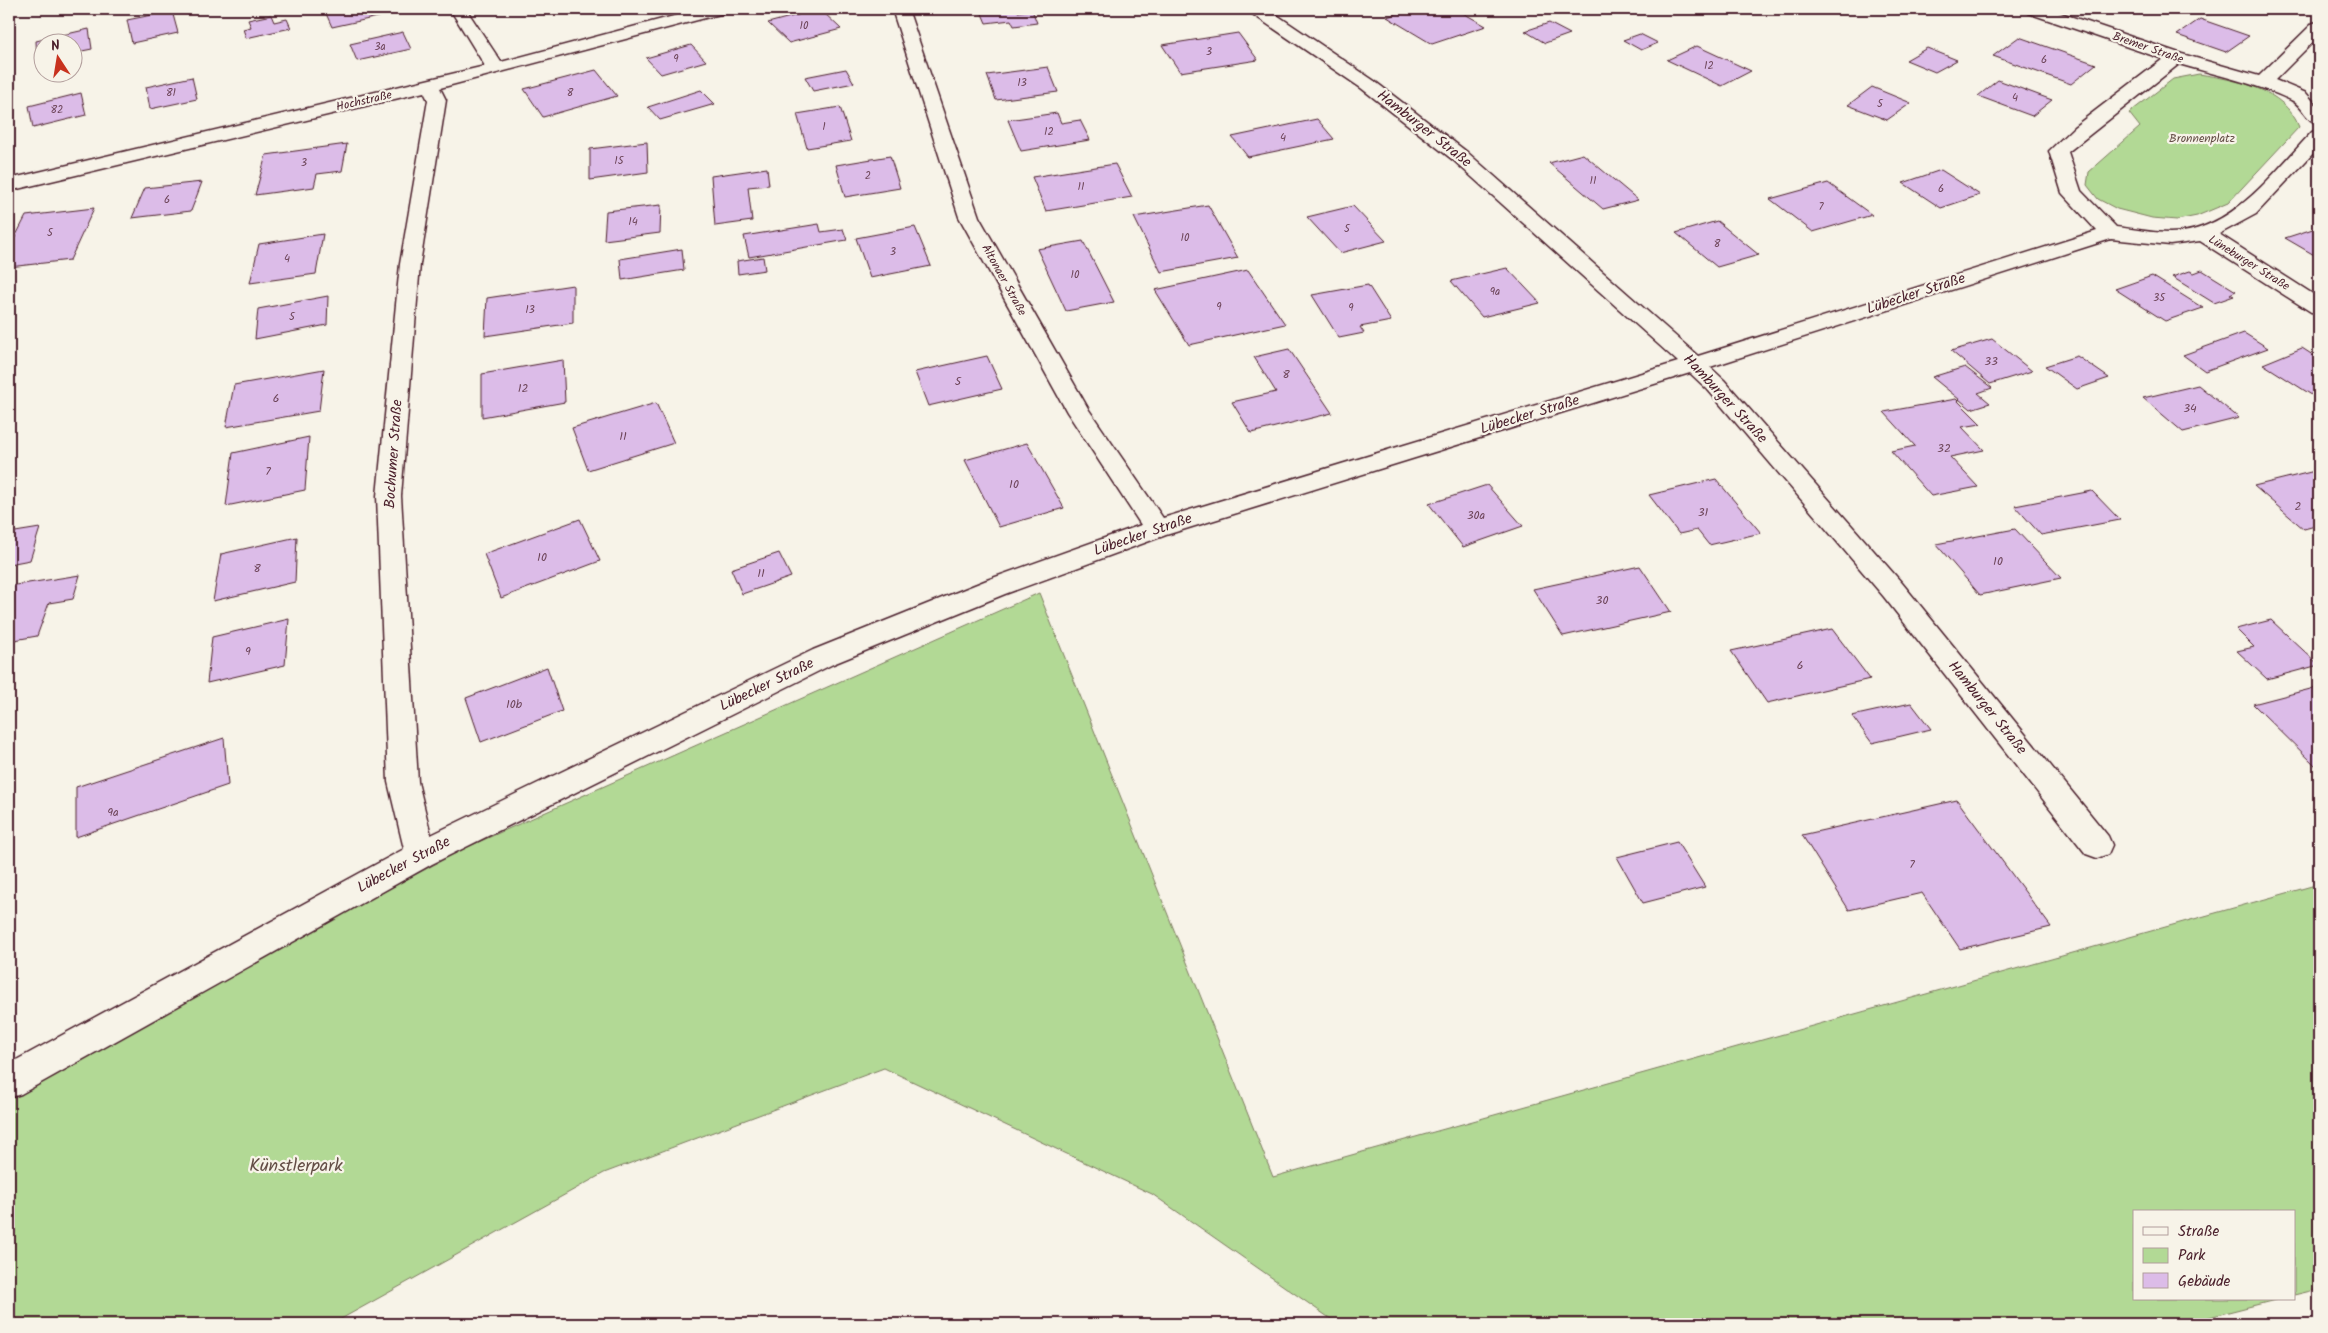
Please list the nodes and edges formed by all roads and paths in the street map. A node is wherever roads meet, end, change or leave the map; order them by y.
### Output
1 (458, 9) edge
2 (718, 9) edge
3 (900, 9) edge
4 (1257, 9) edge
5 (2034, 9) edge
6 (2319, 28) edge
7 (2176, 58) junction
8 (496, 69) junction
9 (2264, 82) junction
10 (430, 85) junction
11 (2319, 119) edge
12 (2319, 136) edge
13 (9, 185) edge
14 (2110, 233) junction
15 (2204, 234) junction
16 (2319, 307) edge
17 (1695, 364) junction
18 (1157, 529) junction
19 (2097, 845) dead end
20 (421, 855) junction
21 (9, 1082) edge

1 - 8 street
2 - 8 street, Hochstraße
3 - 18 street, Altonaer Straße
4 - 17 street, Hamburger Straße
5 - 7 street, Bremer Straße
6 - 9 street
7 - 9 street, Bremer Straße
7 - 14 street
8 - 10 street, Hochstraße
9 - 11 street
10 - 13 street, Hochstraße
10 - 20 street, Bochumer Straße
12 - 15 street, Lübecker Straße
14 - 15 street, Lübecker Straße
14 - 17 street, Lübecker Straße
15 - 16 street, Lüneburger Straße
17 - 18 street, Lübecker Straße
17 - 19 street, Hamburger Straße
18 - 20 street, Lübecker Straße
20 - 21 street, Lübecker Straße

